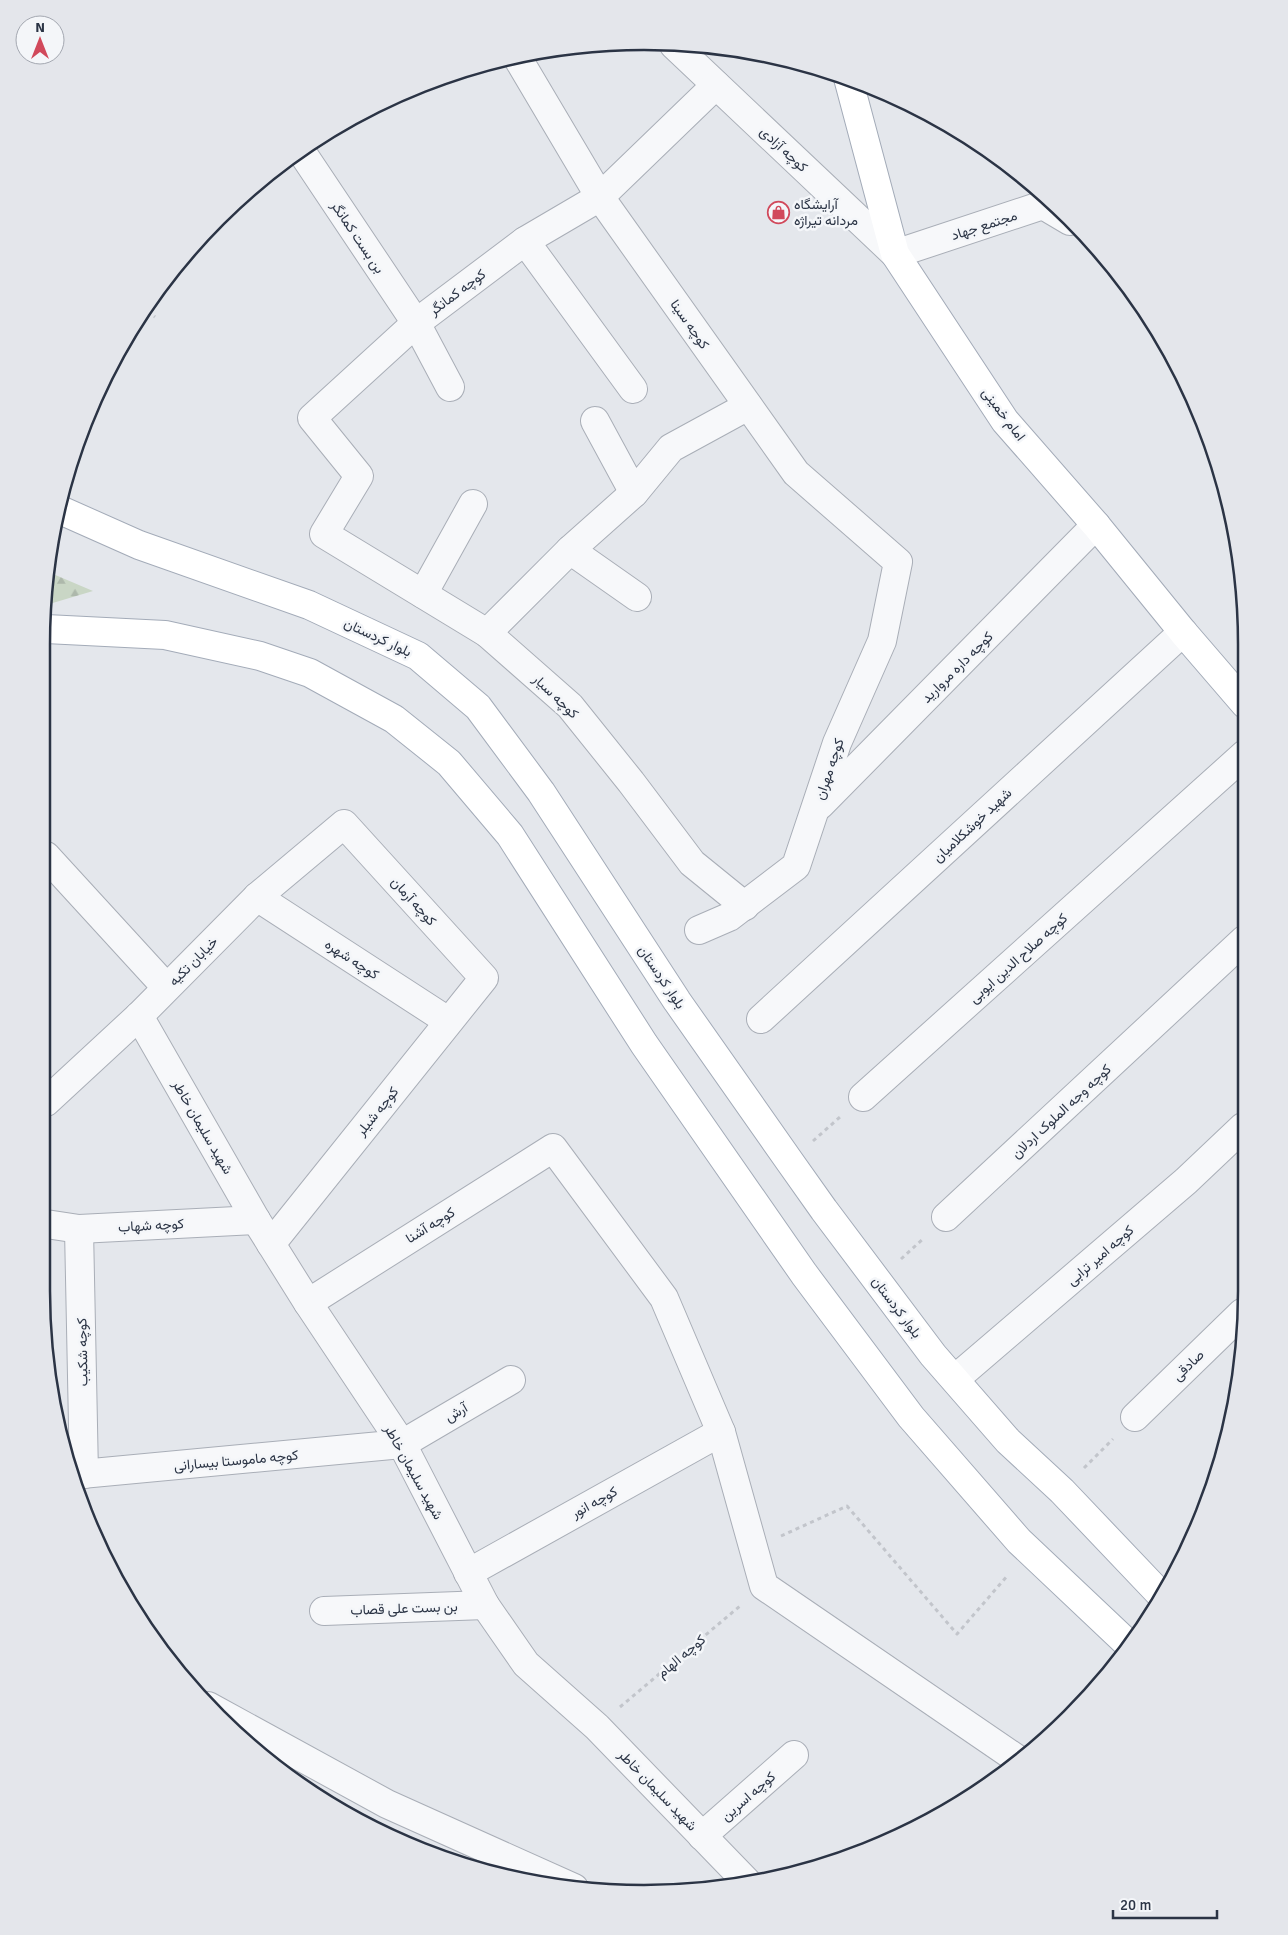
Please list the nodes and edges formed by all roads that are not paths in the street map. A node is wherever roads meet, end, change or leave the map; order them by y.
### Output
1 (680, 51) edge
2 (520, 63) edge
3 (716, 85) junction
4 (851, 88) edge
5 (305, 157) edge
6 (600, 196) junction
7 (1041, 202) edge
8 (525, 241) junction
9 (895, 254) junction
10 (416, 323) junction
11 (450, 387) dead end
12 (633, 389) dead end
13 (748, 406) junction
14 (595, 421) dead end
15 (634, 493) junction
16 (474, 504) dead end
17 (65, 512) edge
18 (1096, 525) junction
19 (324, 534) joint
20 (570, 550) junction
21 (898, 562) joint
22 (423, 594) junction
23 (637, 598) dead end
24 (50, 629) edge
25 (487, 632) junction
26 (1184, 632) junction
27 (1238, 696) edge
28 (1238, 760) edge
29 (816, 809) junction
30 (344, 824) joint
31 (50, 860) edge
32 (257, 897) junction
33 (745, 906) junction
34 (700, 930) dead end
35 (1238, 946) edge
36 (484, 978) joint
37 (166, 987) junction
38 (139, 1016) junction
39 (761, 1019) dead end
40 (448, 1022) junction
41 (863, 1097) road end
42 (50, 1098) edge
43 (1238, 1132) edge
44 (946, 1217) road end
45 (256, 1220) junction
46 (50, 1225) edge
47 (79, 1229) junction
48 (271, 1244) junction
49 (308, 1303) junction
50 (1237, 1318) edge
51 (955, 1379) junction
52 (511, 1380) dead end
53 (1134, 1417) road end
54 (721, 1432) junction
55 (402, 1444) junction
56 (77, 1467) edge
57 (80, 1475) edge
58 (468, 1573) junction
59 (1157, 1590) edge
60 (485, 1605) junction
61 (324, 1611) dead end
62 (1125, 1640) edge
63 (233, 1720) edge
64 (794, 1755) dead end
65 (1013, 1756) edge
66 (702, 1836) junction
67 (742, 1877) edge
68 (551, 1878) edge

1 - 3 street, کوچه آزادی
2 - 6 street, کوچه سینا
3 - 6 street, کوچه کمانگر
3 - 9 street, کوچه آزادی
4 - 9 main road, امام خمینی
5 - 10 street, بن بست کمانگر
6 - 8 street, کوچه کمانگر
6 - 13 street, کوچه سینا
7 - 9 street, مجتمع جهاد
8 - 10 street, کوچه کمانگر
8 - 12 street
9 - 18 main road, امام خمینی
10 - 11 street, بن بست کمانگر
10 - 19 street, کوچه کمانگر
13 - 15 street
13 - 21 street, کوچه سینا
14 - 15 street
15 - 20 street
16 - 22 street
17 - 51 main road, بلوار کردستان
18 - 26 main road, امام خمینی
18 - 29 street, کوچه داره مروارید
19 - 22 street, کوچه سیار
20 - 23 street
20 - 25 street
21 - 29 street, کوچه مهران
22 - 25 street, کوچه سیار
24 - 62 main road
25 - 33 street, کوچه سیار
26 - 27 main road, امام خمینی
26 - 39 street, شهید خوشکلامیان
28 - 41 street, کوچه صلاح الدین ایوبی
29 - 33 street, کوچه مهران
30 - 32 street, خیابان تکیه
30 - 36 street, کوچه آرمان
31 - 37 street
32 - 37 street, خیابان تکیه
32 - 40 street, کوچه شهره
33 - 34 street, کوچه مهران
35 - 44 street, کوچه وجه الملوک اردلان
36 - 40 street, کوچه شیلر
37 - 38 street, خیابان تکیه
38 - 42 street, خیابان تکیه
38 - 45 street, شهید سلیمان خاطر
40 - 48 street, کوچه شیلر
43 - 51 street, کوچه امیر ترابی
45 - 47 street, کوچه شهاب
45 - 48 street, شهید سلیمان خاطر
46 - 47 street, کوچه شهاب
47 - 56 street, کوچه شکیب
48 - 49 street, شهید سلیمان خاطر
49 - 54 street, کوچه آشنا
49 - 55 street, شهید سلیمان خاطر
50 - 53 street, صادقی
51 - 59 main road, بلوار کردستان
52 - 55 street, آرش
54 - 58 street, کوچه انور
54 - 65 street
55 - 57 street, کوچه ماموستا بیسارانی
55 - 58 street, شهید سلیمان خاطر
58 - 60 street, شهید سلیمان خاطر
60 - 61 street, بن بست علی قصاب
60 - 66 street, شهید سلیمان خاطر
63 - 68 street
64 - 66 street, کوچه اسرین
66 - 67 street, شهید سلیمان خاطر

